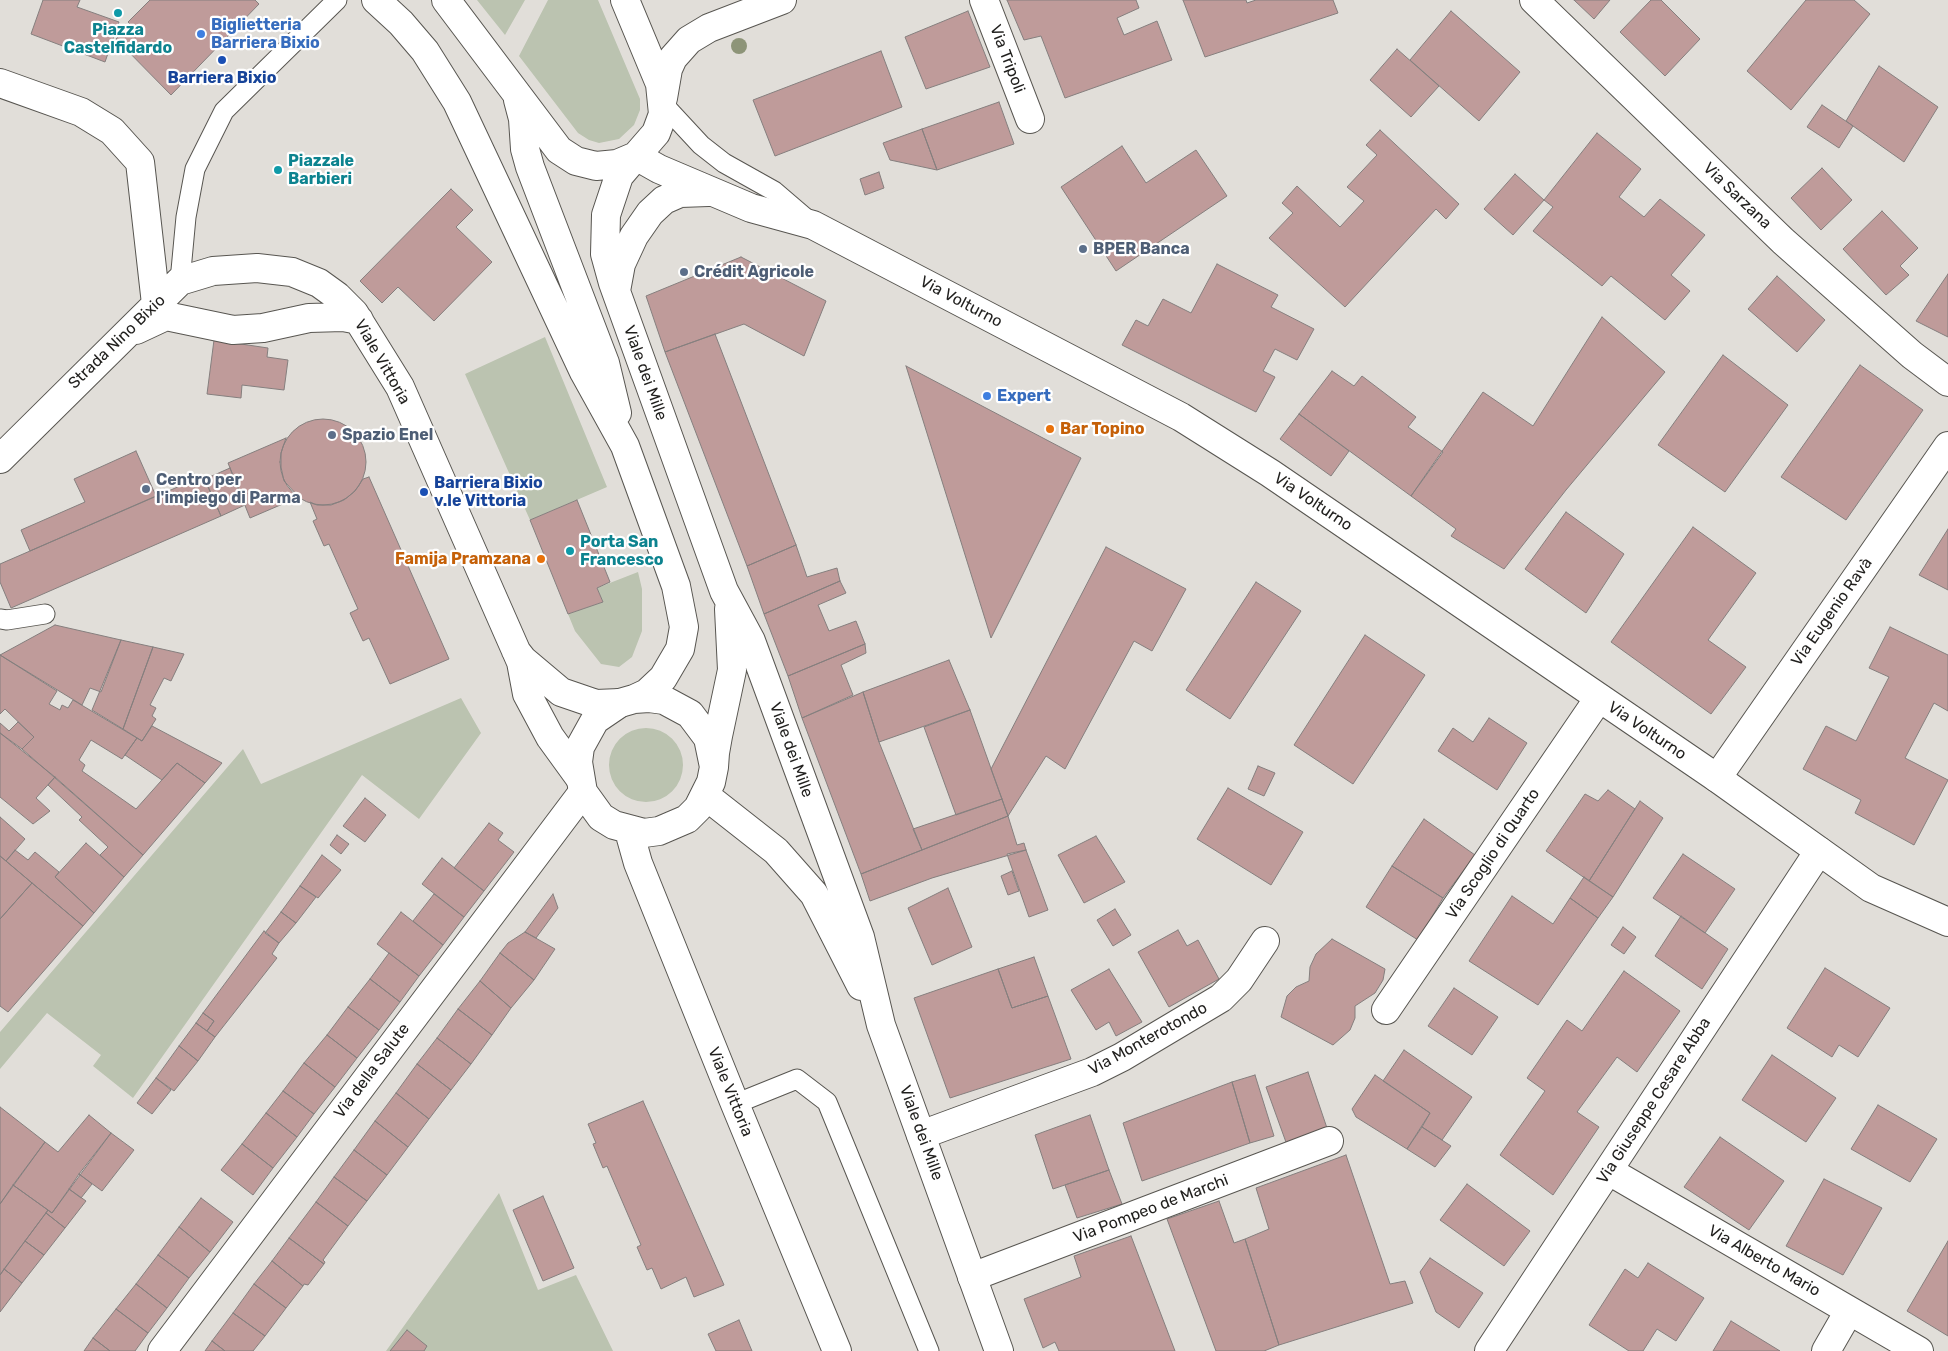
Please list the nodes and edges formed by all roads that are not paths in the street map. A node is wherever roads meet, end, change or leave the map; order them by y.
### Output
1 (337, 0) edge
2 (376, 0) edge
3 (446, 0) edge
4 (625, 0) edge
5 (782, 0) edge
6 (984, 0) edge
7 (1534, 0) edge
8 (0, 83) edge
9 (510, 86) junction
10 (663, 104) junction
11 (1030, 119) dead end
12 (636, 156) junction
13 (720, 193) junction
14 (813, 225) junction
15 (257, 268) joint
16 (180, 281) junction
17 (617, 295) junction
18 (156, 304) junction
19 (359, 320) junction
20 (123, 335) junction
21 (1948, 382) edge
22 (625, 446) junction
23 (1948, 446) edge
24 (0, 459) edge
25 (724, 591) junction
26 (45, 614) dead end
27 (0, 619) edge
28 (516, 650) junction
29 (1599, 698) junction
30 (627, 701) junction
31 (714, 767) junction
32 (1717, 778) junction
33 (581, 785) junction
34 (706, 796) junction
35 (629, 830) junction
36 (1819, 851) junction
37 (1948, 922) edge
38 (1265, 941) dead end
39 (1386, 1010) dead end
40 (882, 1025) junction
41 (735, 1104) junction
42 (922, 1135) junction
43 (1329, 1141) dead end
44 (1609, 1171) junction
45 (972, 1276) junction
46 (1849, 1311) junction
47 (162, 1351) edge
48 (837, 1351) edge
49 (930, 1351) edge
50 (999, 1351) edge
51 (1489, 1351) edge
52 (1826, 1351) edge
53 (1919, 1351) edge

1 - 16 lane
2 - 22 street
3 - 9 street
4 - 10 street
5 - 10 street
6 - 11 street, Via Tripoli
7 - 21 street, Via Sarzana
8 - 18 street
9 - 12 street
9 - 22 street
10 - 12 street
10 - 14 lane
12 - 13 street, Via Volturno
12 - 17 street, Viale dei Mille
13 - 14 street, Via Volturno
13 - 17 street
14 - 29 street, Via Volturno
15 - 16 street, Strada Nino Bixio
15 - 19 street, Viale Vittoria
16 - 18 street, Strada Nino Bixio
17 - 25 street, Viale dei Mille
18 - 20 street, Strada Nino Bixio
19 - 20 street
19 - 28 street, Viale Vittoria
20 - 24 street, Strada Nino Bixio
22 - 30 street
23 - 32 street, Via Eugenio Ravà
25 - 31 street
25 - 40 street, Viale dei Mille
26 - 27 lane
28 - 30 street, Viale Vittoria
28 - 33 street, Viale Vittoria
29 - 32 street, Via Volturno
29 - 39 street, Via Scoglio di Quarto
30 - 31 street
30 - 33 street
31 - 34 street
32 - 36 street, Via Volturno
33 - 35 street
33 - 47 street, Via della Salute
34 - 35 street
34 - 40 street
35 - 41 street, Viale Vittoria
36 - 37 street, Via Volturno
36 - 44 street, Via Giuseppe Cesare Abba
38 - 42 street, Via Monterotondo
40 - 42 street, Viale dei Mille
41 - 48 street, Viale Vittoria
41 - 49 lane
42 - 45 street, Viale dei Mille
43 - 45 street, Via Pompeo de Marchi
44 - 46 street, Via Alberto Mario
44 - 51 street, Via Giuseppe Cesare Abba
45 - 50 street, Viale dei Mille
46 - 52 street
46 - 53 street, Via Alberto Mario

